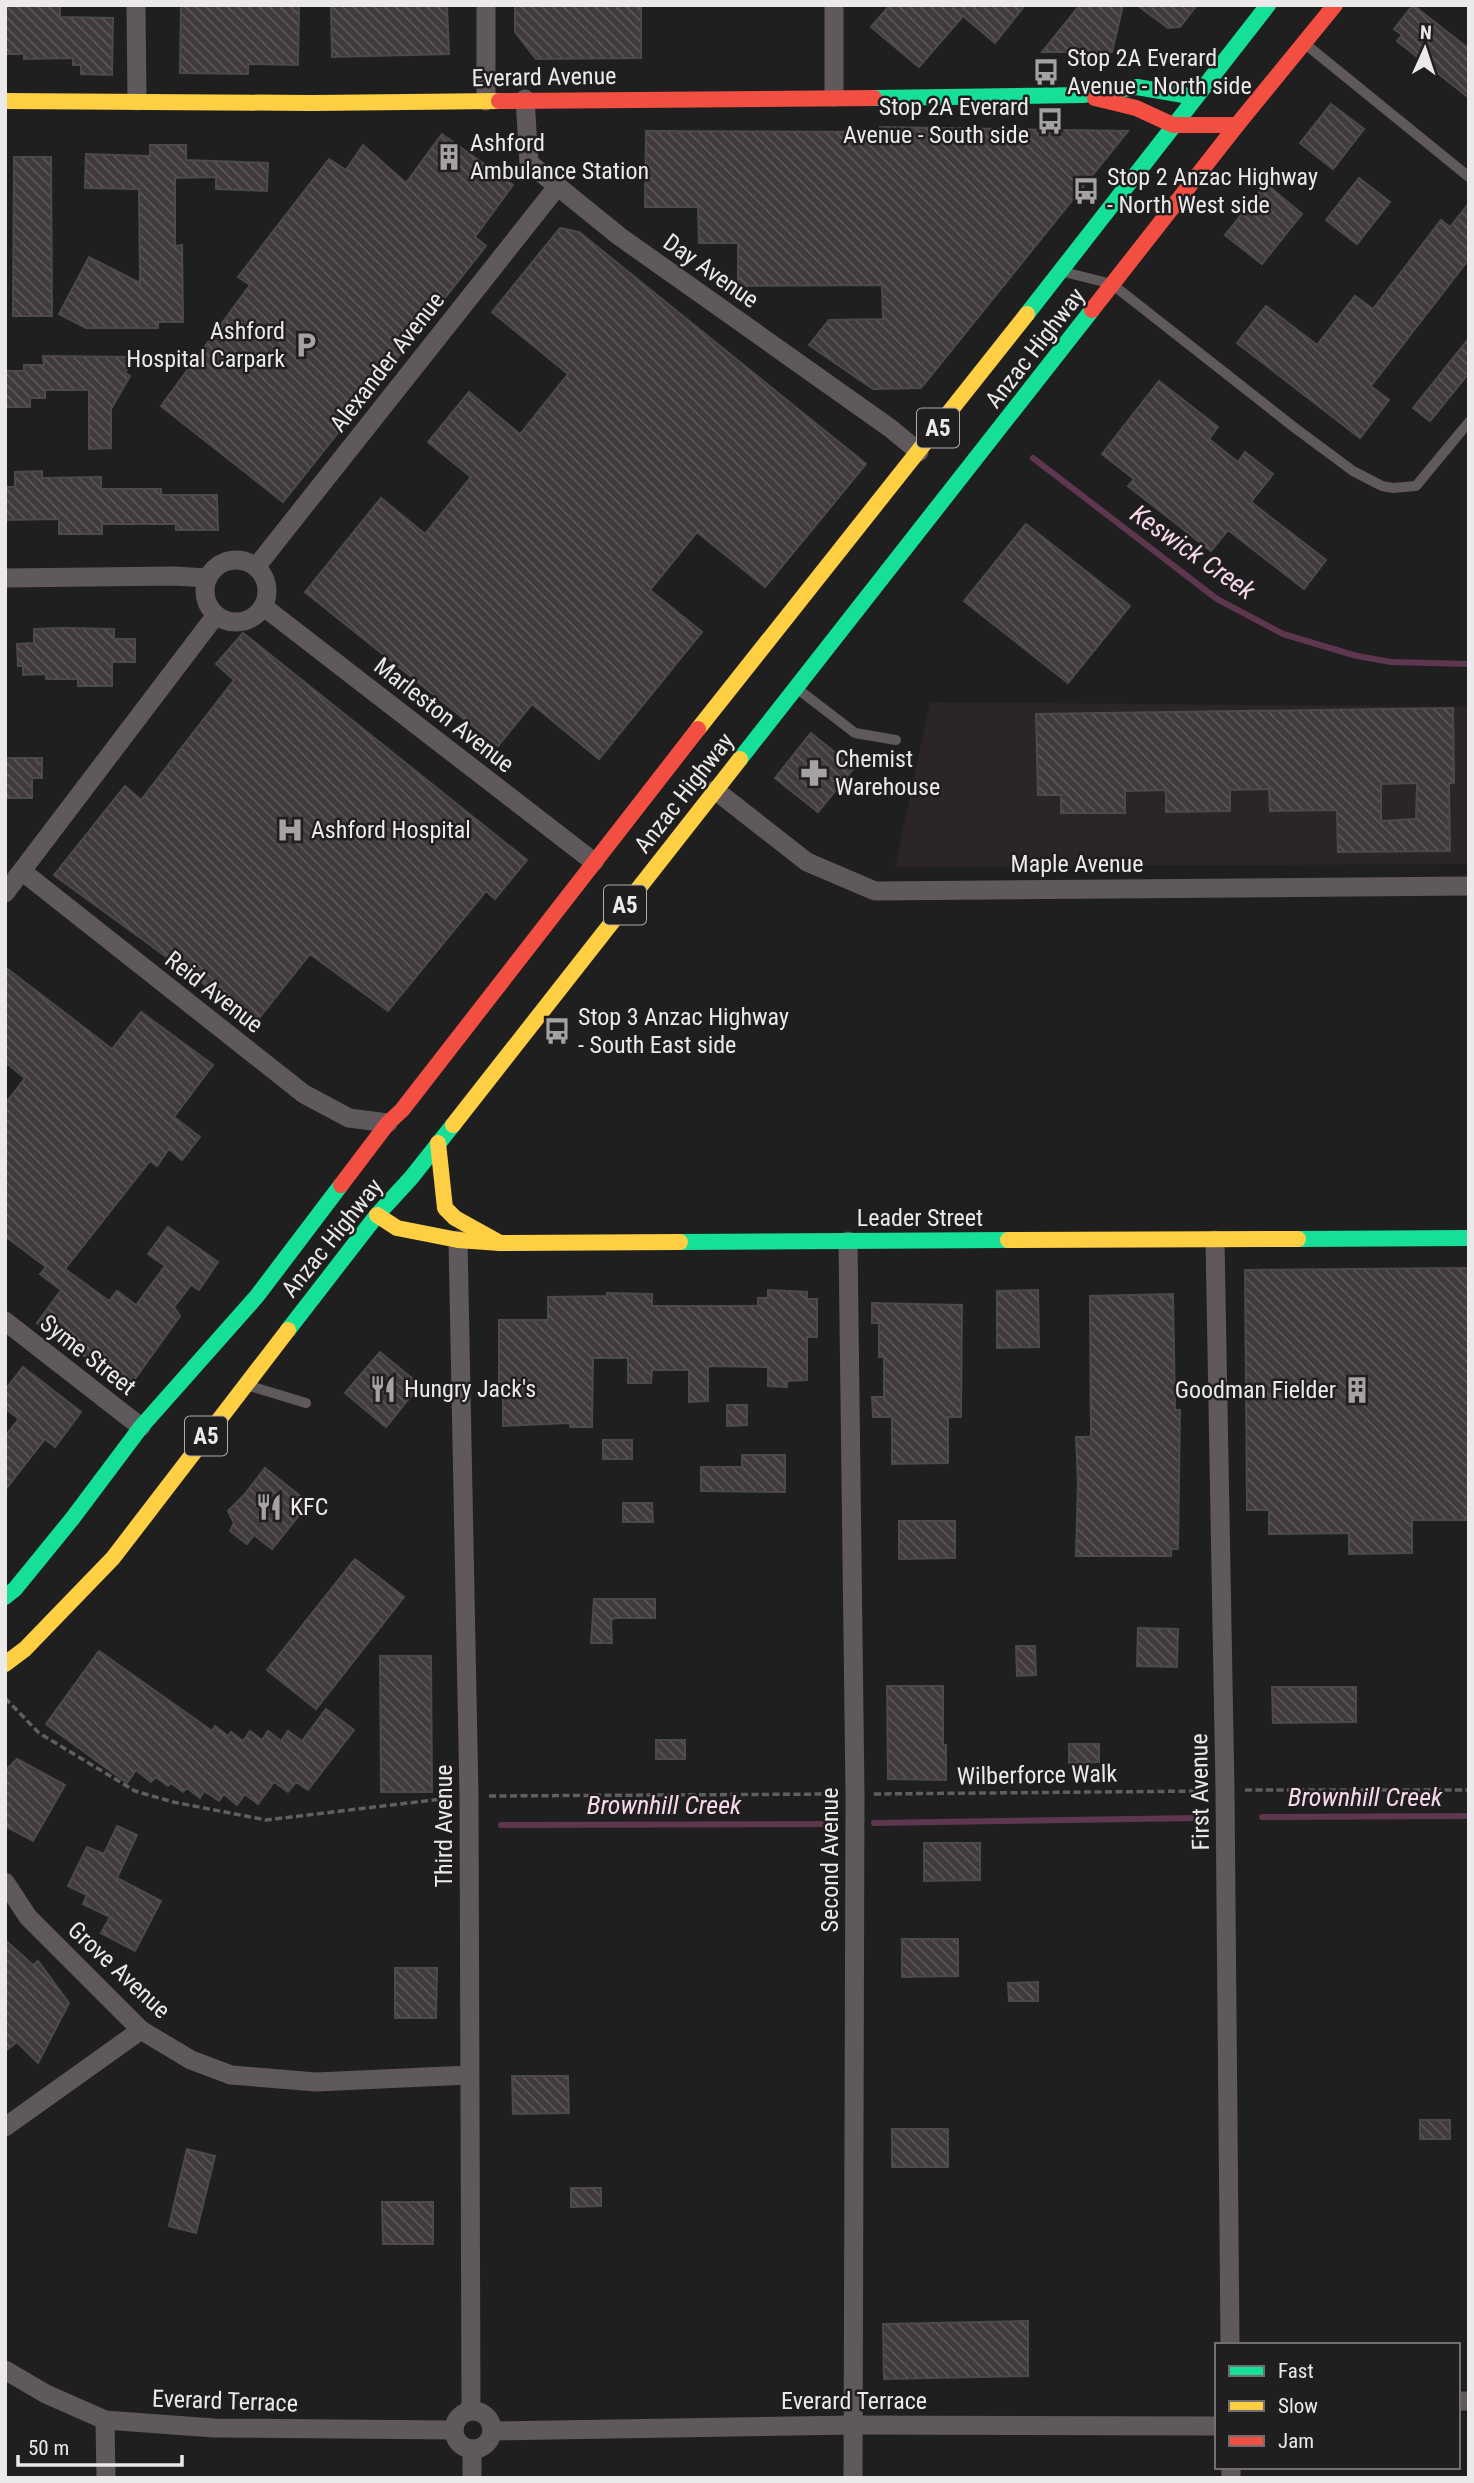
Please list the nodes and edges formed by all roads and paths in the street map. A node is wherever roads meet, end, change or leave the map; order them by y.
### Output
1 (136, 5) edge
2 (486, 5) edge
3 (834, 5) edge
4 (1268, 5) edge
5 (1335, 5) edge
6 (1305, 43) junction
7 (1083, 95) junction
8 (834, 97) junction
9 (1195, 97) junction
10 (525, 99) junction
11 (5, 101) edge
12 (137, 101) junction
13 (486, 101) junction
14 (1173, 125) junction
15 (1237, 125) junction
16 (1469, 177) edge
17 (557, 187) junction
18 (1060, 271) junction
19 (1113, 285) junction
20 (1469, 422) edge
21 (919, 452) junction
22 (256, 567) junction
23 (5, 578) edge
24 (208, 578) junction
25 (264, 607) junction
26 (216, 615) junction
27 (796, 688) junction
28 (699, 727) junction
29 (896, 740) dead end
30 (702, 755) dead end
31 (708, 784) junction
32 (673, 787) dead end
33 (638, 804) junction
34 (594, 862) junction
35 (23, 872) junction
36 (1469, 886) edge
37 (5, 893) edge
38 (395, 1117) junction
39 (438, 1143) junction
40 (372, 1169) dead end
41 (370, 1197) dead end
42 (377, 1215) junction
43 (352, 1226) dead end
44 (1469, 1238) edge
45 (458, 1240) junction
46 (1215, 1240) junction
47 (848, 1241) junction
48 (500, 1243) junction
49 (310, 1251) dead end
50 (257, 1296) junction
51 (5, 1321) edge
52 (246, 1384) junction
53 (306, 1403) dead end
54 (141, 1427) junction
55 (164, 1490) junction
56 (126, 1508) dead end
57 (81, 1534) dead end
58 (109, 1539) dead end
59 (113, 1558) junction
60 (36, 1563) junction
61 (5, 1597) edge
62 (5, 1664) edge
63 (5, 1698) edge
64 (1239, 1790) dead end
65 (1469, 1790) edge
66 (1212, 1791) dead end
67 (833, 1794) dead end
68 (863, 1794) dead end
69 (482, 1796) dead end
70 (448, 1798) dead end
71 (5, 1882) edge
72 (141, 2030) junction
73 (469, 2075) junction
74 (5, 2127) edge
75 (1230, 2343) edge
76 (5, 2370) edge
77 (471, 2411) junction
78 (105, 2420) junction
79 (853, 2425) junction
80 (1215, 2426) edge
81 (454, 2430) junction
82 (492, 2431) junction
83 (472, 2449) junction
84 (106, 2478) edge
85 (472, 2478) edge
86 (853, 2478) edge

1 - 12 street
2 - 13 street
3 - 8 street
4 - 9 main road, Anzac Highway / A5
5 - 6 main road, Anzac Highway / A5
6 - 15 main road, Anzac Highway / A5
6 - 16 lane
7 - 8 main road, Everard Avenue
7 - 9 main road, Everard Avenue
7 - 14 main road, Everard Avenue
8 - 10 main road, Everard Avenue
9 - 14 main road, Anzac Highway / A5
10 - 13 main road, Everard Avenue
10 - 17 street, Day Avenue
11 - 12 main road, Everard Avenue
12 - 13 main road, Everard Avenue
14 - 15 main road, Everard Avenue
14 - 18 main road, Anzac Highway / A5
15 - 19 main road, Anzac Highway / A5
17 - 21 street, Day Avenue
17 - 22 street, Alexander Avenue
18 - 19 lane
18 - 21 main road, Anzac Highway / A5
19 - 20 lane
19 - 27 main road, Anzac Highway / A5
21 - 28 main road, Anzac Highway / A5
22 - 24 street
22 - 25 street
23 - 24 street
24 - 26 street
25 - 26 street
25 - 34 street, Marleston Avenue
26 - 35 street
27 - 29 lane
27 - 31 main road, Anzac Highway / A5
28 - 30 main road
28 - 33 main road, Anzac Highway / A5
31 - 36 street, Maple Avenue
31 - 39 main road, Anzac Highway / A5
32 - 33 main road
33 - 34 main road, Anzac Highway / A5
34 - 38 main road, Anzac Highway / A5
35 - 37 street
35 - 38 street, Reid Avenue
38 - 40 main road
38 - 50 main road, Anzac Highway / A5
39 - 42 main road, Anzac Highway / A5
39 - 48 main road
41 - 42 main road
42 - 43 main road
42 - 45 main road, Leader Street
42 - 52 main road, Anzac Highway / A5
44 - 46 main road, Leader Street
45 - 48 main road, Leader Street
45 - 73 street, Third Avenue
46 - 47 main road, Leader Street
46 - 75 street, First Avenue
47 - 48 main road, Leader Street
47 - 79 street, Second Avenue
49 - 50 main road
50 - 54 main road, Anzac Highway / A5
51 - 54 street, Syme Street
52 - 53 lane
52 - 55 main road, Anzac Highway / A5
54 - 60 main road, Anzac Highway / A5
55 - 56 main road
55 - 59 main road, Anzac Highway / A5
57 - 60 main road
58 - 59 main road
59 - 62 main road, Anzac Highway / A5
60 - 61 main road, Anzac Highway / A5
63 - 70 path
64 - 65 path
66 - 68 path, Wilberforce Walk
67 - 69 path
71 - 72 street, Grove Avenue
72 - 73 street, Grove Avenue
72 - 74 street
73 - 77 street, Third Avenue
76 - 78 street, Everard Terrace
77 - 81 street
77 - 82 street
78 - 81 street, Everard Terrace
78 - 84 street
79 - 80 street, Everard Terrace
79 - 82 street, Everard Terrace
79 - 86 street, Second Avenue
81 - 83 street
82 - 83 street
83 - 85 street

